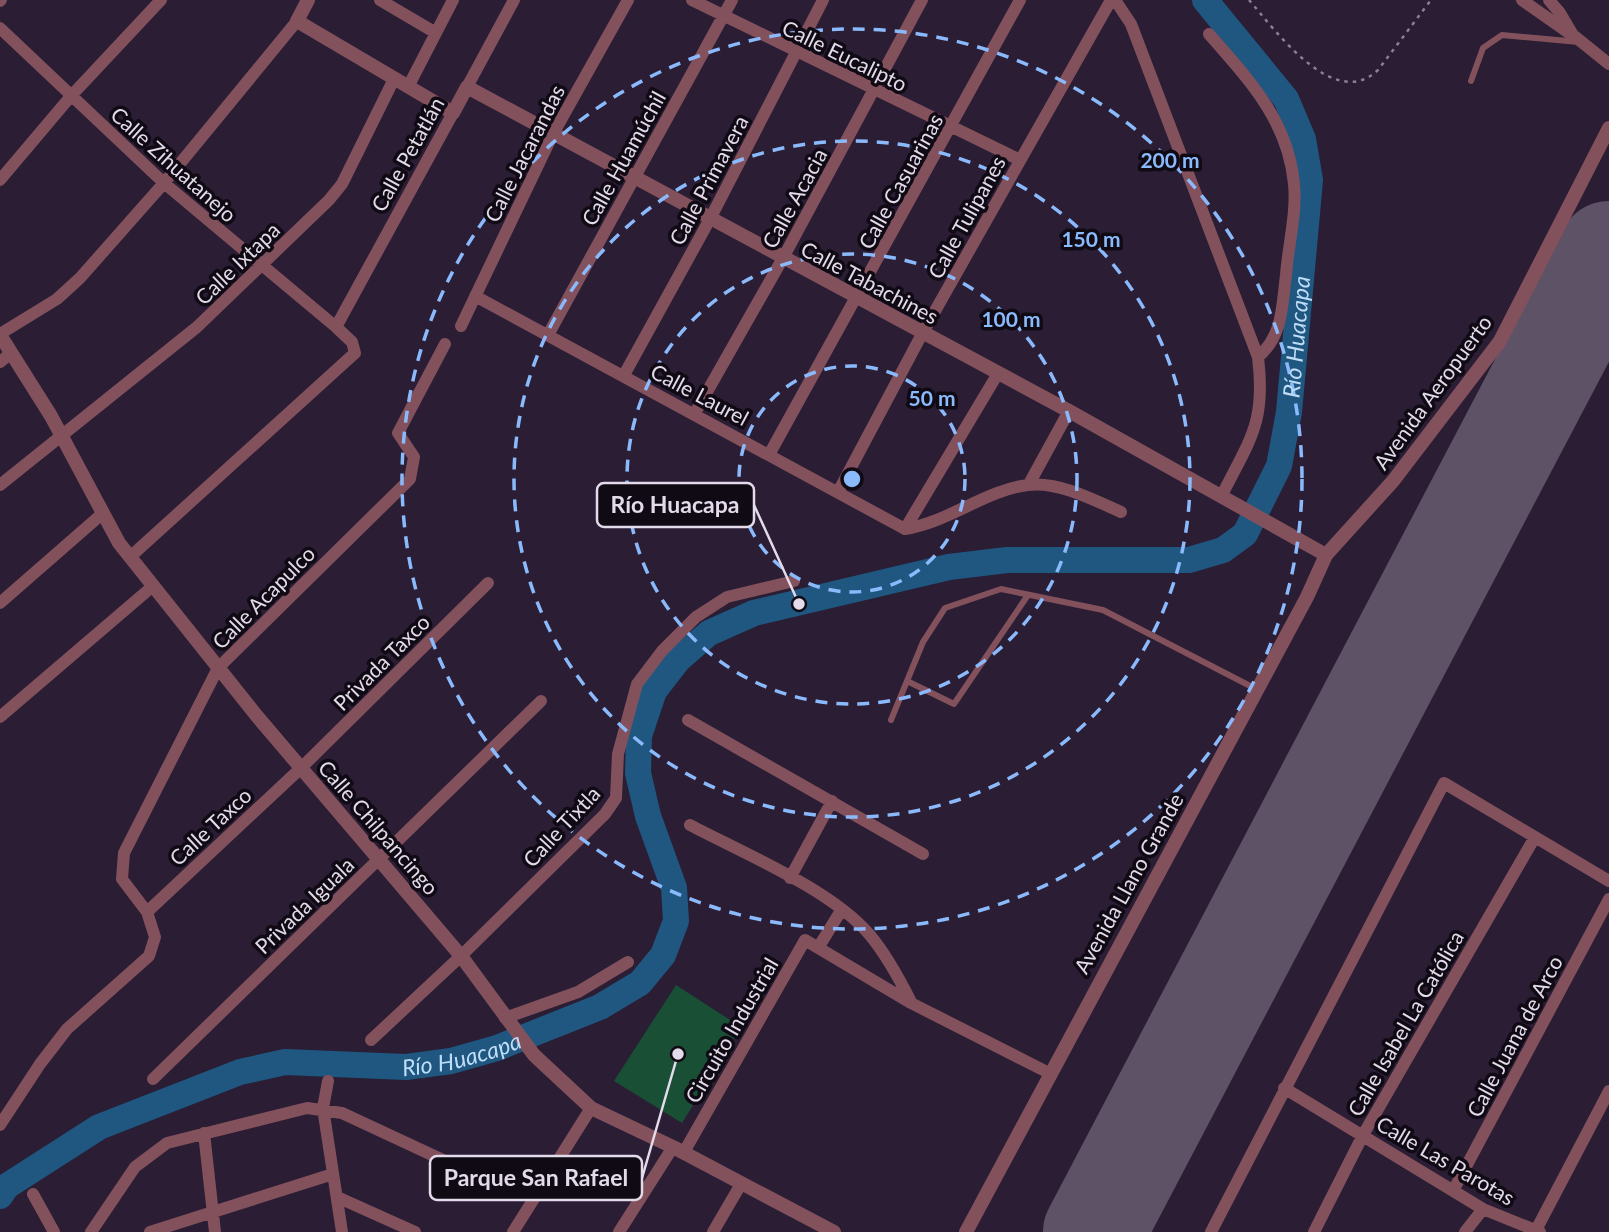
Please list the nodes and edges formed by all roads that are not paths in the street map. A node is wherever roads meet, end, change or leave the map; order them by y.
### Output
1 (161, 0) edge
2 (308, 0) edge
3 (380, 0) edge
4 (453, 0) edge
5 (514, 0) edge
6 (628, 0) edge
7 (692, 0) edge
8 (732, 0) edge
9 (823, 0) edge
10 (922, 0) edge
11 (1020, 0) edge
12 (1113, 0) edge
13 (1522, 0) edge
14 (1549, 0) edge
15 (723, 17) junction
16 (298, 21) junction
17 (0, 28) edge
18 (436, 33) junction
19 (1209, 34) dead end
20 (1576, 39) junction
21 (797, 52) junction
22 (1609, 64) edge
23 (394, 79) junction
24 (1471, 81) dead end
25 (408, 87) junction
26 (467, 87) junction
27 (874, 91) junction
28 (71, 96) junction
29 (453, 113) junction
30 (951, 128) junction
31 (1609, 128) edge
32 (553, 134) junction
33 (1020, 160) junction
34 (635, 178) junction
35 (0, 180) edge
36 (164, 183) junction
37 (710, 219) junction
38 (783, 258) junction
39 (261, 267) junction
40 (475, 296) junction
41 (858, 299) junction
42 (461, 326) dead end
43 (336, 327) junction
44 (922, 334) junction
45 (0, 335) edge
46 (548, 335) junction
47 (444, 344) dead end
48 (6, 358) edge
49 (1258, 358) junction
50 (624, 375) junction
51 (997, 375) junction
52 (1069, 411) junction
53 (695, 413) junction
54 (61, 436) junction
55 (770, 453) junction
56 (1029, 484) junction
57 (0, 485) edge
58 (838, 492) junction
59 (1226, 499) junction
60 (1121, 512) dead end
61 (103, 513) junction
62 (905, 528) junction
63 (1326, 555) junction
64 (130, 557) junction
65 (794, 581) dead end
66 (488, 583) dead end
67 (153, 586) junction
68 (1028, 594) junction
69 (0, 603) edge
70 (218, 668) junction
71 (907, 681) junction
72 (1257, 689) junction
73 (541, 701) dead end
74 (0, 718) edge
75 (688, 720) dead end
76 (891, 720) dead end
77 (301, 768) junction
78 (832, 801) junction
79 (690, 825) dead end
80 (1535, 836) junction
81 (923, 854) dead end
82 (380, 859) junction
83 (790, 878) junction
84 (1609, 881) edge
85 (1609, 899) edge
86 (842, 909) junction
87 (146, 912) junction
88 (818, 948) junction
89 (461, 956) junction
90 (628, 962) dead end
91 (911, 1003) junction
92 (505, 1018) junction
93 (371, 1040) dead end
94 (1049, 1073) junction
95 (153, 1079) dead end
96 (328, 1081) dead end
97 (1284, 1088) junction
98 (1609, 1091) edge
99 (323, 1108) junction
100 (591, 1108) junction
101 (2, 1122) edge
102 (204, 1133) junction
103 (1363, 1135) junction
104 (678, 1149) junction
105 (333, 1174) junction
106 (488, 1181) dead end
107 (741, 1184) junction
108 (1452, 1191) junction
109 (33, 1194) dead end
110 (337, 1198) junction
111 (1483, 1209) junction
112 (213, 1212) junction
113 (1535, 1231) edge
114 (54, 1232) edge
115 (90, 1232) edge
116 (150, 1232) edge
117 (215, 1232) edge
118 (342, 1232) edge
119 (415, 1232) edge
120 (513, 1232) edge
121 (619, 1232) edge
122 (713, 1232) edge
123 (834, 1232) edge
124 (966, 1232) edge
125 (1210, 1232) edge
126 (1314, 1232) edge
127 (1465, 1232) edge

1 - 28 street
2 - 16 street
3 - 18 street
4 - 18 street
5 - 26 street, Calle Petatlán
6 - 32 street, Calle Jacarandas
7 - 15 street, Calle Eucalipto
8 - 15 street, Calle Huamúchil
9 - 21 street, Calle Primavera
10 - 27 street, Calle Acacia
11 - 30 street, Calle Casuarinas
12 - 33 street, Calle Tulipanes
12 - 49 street
13 - 20 street
14 - 20 street
15 - 21 street, Calle Eucalipto
15 - 34 street, Calle Huamúchil
16 - 23 street
16 - 36 street
17 - 28 street, Calle Zihuatanejo
18 - 25 street
19 - 49 street
20 - 22 street
20 - 24 lane
21 - 27 street, Calle Eucalipto
21 - 37 street, Calle Primavera
23 - 25 street
23 - 39 street, Calle Ixtapa
25 - 29 street
26 - 29 street, Calle Petatlán
26 - 32 street, Calle Tabachines
27 - 30 street, Calle Eucalipto
27 - 38 street, Calle Acacia
28 - 35 street
28 - 36 street, Calle Zihuatanejo
29 - 43 street, Calle Petatlán
30 - 33 street, Calle Eucalipto
30 - 41 street, Calle Casuarinas
31 - 63 street, Avenida Aeropuerto
32 - 34 street, Calle Tabachines
32 - 40 street, Calle Jacarandas
33 - 44 street, Calle Tulipanes
34 - 37 street, Calle Tabachines
34 - 46 street, Calle Huamúchil
36 - 39 street, Calle Zihuatanejo
36 - 45 street
37 - 38 street, Calle Tabachines
37 - 50 street, Calle Primavera
38 - 41 street, Calle Tabachines
38 - 53 street, Calle Acacia
39 - 43 street, Calle Zihuatanejo
39 - 54 street, Calle Ixtapa
40 - 42 street, Calle Jacarandas
40 - 46 street, Calle Laurel
41 - 44 street, Calle Tabachines
41 - 55 street, Calle Casuarinas
43 - 64 street, Calle Zihuatanejo
44 - 51 street, Calle Tabachines
44 - 58 street, Calle Tulipanes
45 - 48 street, Calle Chilpancingo
46 - 50 street, Calle Laurel
47 - 70 street, Calle Acapulco
48 - 54 street, Calle Chilpancingo
49 - 59 street
50 - 53 street, Calle Laurel
51 - 52 street, Calle Tabachines
51 - 62 street
52 - 56 street
52 - 59 street, Calle Tabachines
53 - 55 street, Calle Laurel
54 - 57 street, Calle Ixtapa
54 - 61 street, Calle Chilpancingo
55 - 58 street, Calle Laurel
56 - 60 street
56 - 62 street
58 - 62 street, Calle Laurel
59 - 63 street, Calle Tabachines
61 - 64 street, Calle Chilpancingo
61 - 69 street
63 - 72 street, Avenida Llano Grande
64 - 67 street, Calle Chilpancingo
65 - 89 street, Calle Tixtla
66 - 77 street, Privada Taxco
67 - 70 street, Calle Chilpancingo
67 - 74 street
68 - 71 lane
68 - 71 lane
68 - 72 lane
70 - 77 street, Calle Chilpancingo
70 - 87 street, Calle Acapulco
71 - 76 lane
72 - 94 street, Avenida Llano Grande
73 - 82 street, Privada Iguala
75 - 78 street
77 - 82 street, Calle Chilpancingo
77 - 87 street, Calle Taxco
78 - 81 street
78 - 83 street
79 - 83 street
80 - 84 street
80 - 97 street
80 - 103 street, Calle Isabel La Católica
82 - 89 street, Calle Chilpancingo
82 - 95 street, Privada Iguala
83 - 86 street
85 - 108 street, Calle Juana de Arco
86 - 88 street
86 - 91 street
87 - 101 street, Calle Acapulco
88 - 91 street
88 - 104 street, Circuito Industrial
89 - 92 street, Calle Chilpancingo
89 - 93 street, Calle Tixtla
90 - 92 street
91 - 94 street
92 - 100 street, Calle Chilpancingo
94 - 124 street, Avenida Llano Grande
96 - 99 street
97 - 103 street, Calle Las Parotas
97 - 125 street
98 - 113 street
99 - 102 street
99 - 105 street
99 - 106 street
100 - 104 street, Calle Chilpancingo
100 - 120 street
102 - 112 street
102 - 115 street
103 - 108 street, Calle Las Parotas
103 - 126 street, Calle Isabel La Católica
104 - 107 street, Calle Chilpancingo
104 - 121 street
105 - 110 street
105 - 112 street
107 - 122 street
107 - 123 street, Calle Chilpancingo
108 - 111 street, Calle Las Parotas
109 - 114 street
110 - 118 street
110 - 119 street
111 - 113 street, Calle Las Parotas
111 - 127 street
112 - 116 street
112 - 117 street

